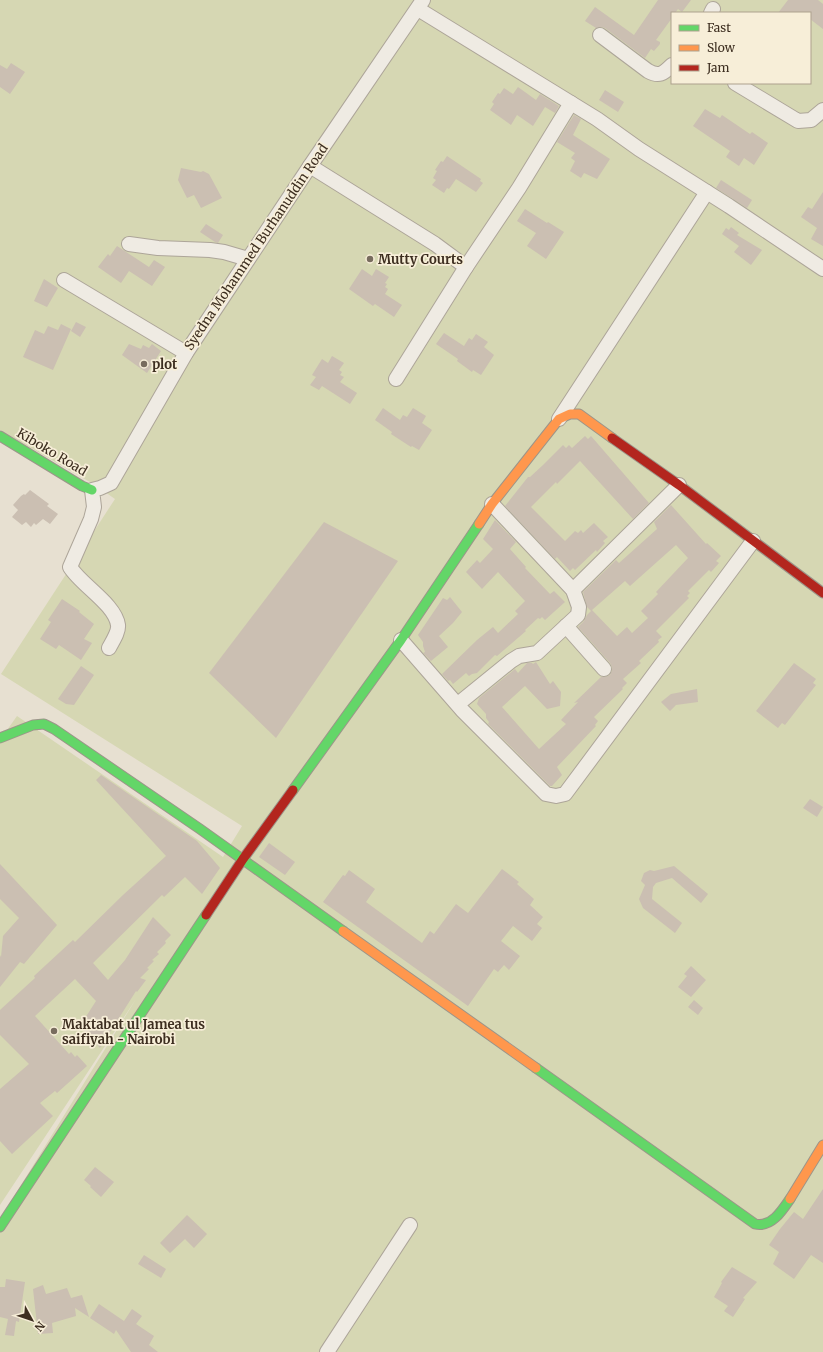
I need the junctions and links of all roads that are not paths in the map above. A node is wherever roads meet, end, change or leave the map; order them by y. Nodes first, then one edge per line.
1 (420, 4) edge
2 (600, 35) dead end
3 (671, 66) edge
4 (737, 84) edge
5 (571, 102) junction
6 (823, 110) edge
7 (310, 166) junction
8 (707, 192) junction
9 (128, 244) dead end
10 (248, 259) junction
11 (466, 267) junction
12 (823, 269) edge
13 (64, 280) dead end
14 (186, 353) junction
15 (396, 378) dead end
16 (559, 419) junction
17 (0, 436) edge
18 (679, 485) junction
19 (92, 490) junction
20 (492, 504) junction
21 (753, 541) junction
22 (572, 590) junction
23 (823, 593) edge
24 (566, 626) junction
25 (401, 640) junction
26 (109, 648) dead end
27 (604, 668) dead end
28 (458, 704) junction
29 (0, 738) edge
30 (243, 859) junction
31 (823, 1145) edge
32 (410, 1225) dead end
33 (0, 1227) edge
34 (327, 1352) edge

1 - 5 street
1 - 7 street, Syedna Mohammed Burhanuddin Road
2 - 3 street
4 - 6 street
5 - 8 street
5 - 11 street
7 - 10 street, Syedna Mohammed Burhanuddin Road
7 - 11 street
8 - 12 street
8 - 16 street
9 - 10 street
10 - 14 street, Syedna Mohammed Burhanuddin Road
11 - 15 street
13 - 14 street
14 - 19 street, Syedna Mohammed Burhanuddin Road
16 - 18 street
16 - 20 street
17 - 19 street, Kiboko Road
18 - 21 street
18 - 22 street
19 - 26 street
20 - 22 street
20 - 25 street
21 - 23 street
21 - 28 street
22 - 24 street
24 - 27 street
24 - 28 street
25 - 28 street
25 - 30 street
29 - 30 street
30 - 31 street
30 - 33 street
32 - 34 street

